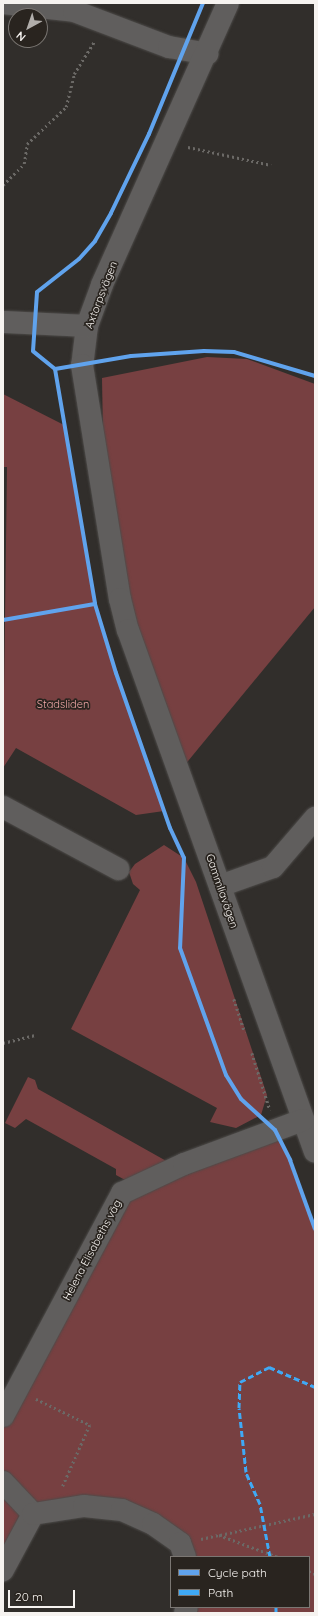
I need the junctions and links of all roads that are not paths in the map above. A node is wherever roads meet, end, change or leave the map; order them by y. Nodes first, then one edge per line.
1 (3, 3) edge
2 (228, 3) edge
3 (206, 54) junction
4 (3, 322) edge
5 (87, 326) junction
6 (128, 630) joint
7 (3, 807) edge
8 (315, 818) edge
9 (118, 869) dead end
10 (220, 886) junction
11 (303, 1120) junction
12 (315, 1152) edge
13 (9, 1400) edge
14 (3, 1482) edge
15 (43, 1512) junction
16 (182, 1550) edge
17 (3, 1570) edge

1 - 3 street
2 - 3 street, Axtorpsvägen
3 - 5 street, Axtorpsvägen
4 - 5 street
5 - 6 street, Axtorpsvägen
6 - 10 street, Gammliavägen
7 - 9 street
8 - 10 street
10 - 11 street, Gammliavägen
11 - 12 street, Gammliavägen
11 - 13 street, Helena Elisabeths väg
14 - 15 street
15 - 16 street
15 - 17 street

